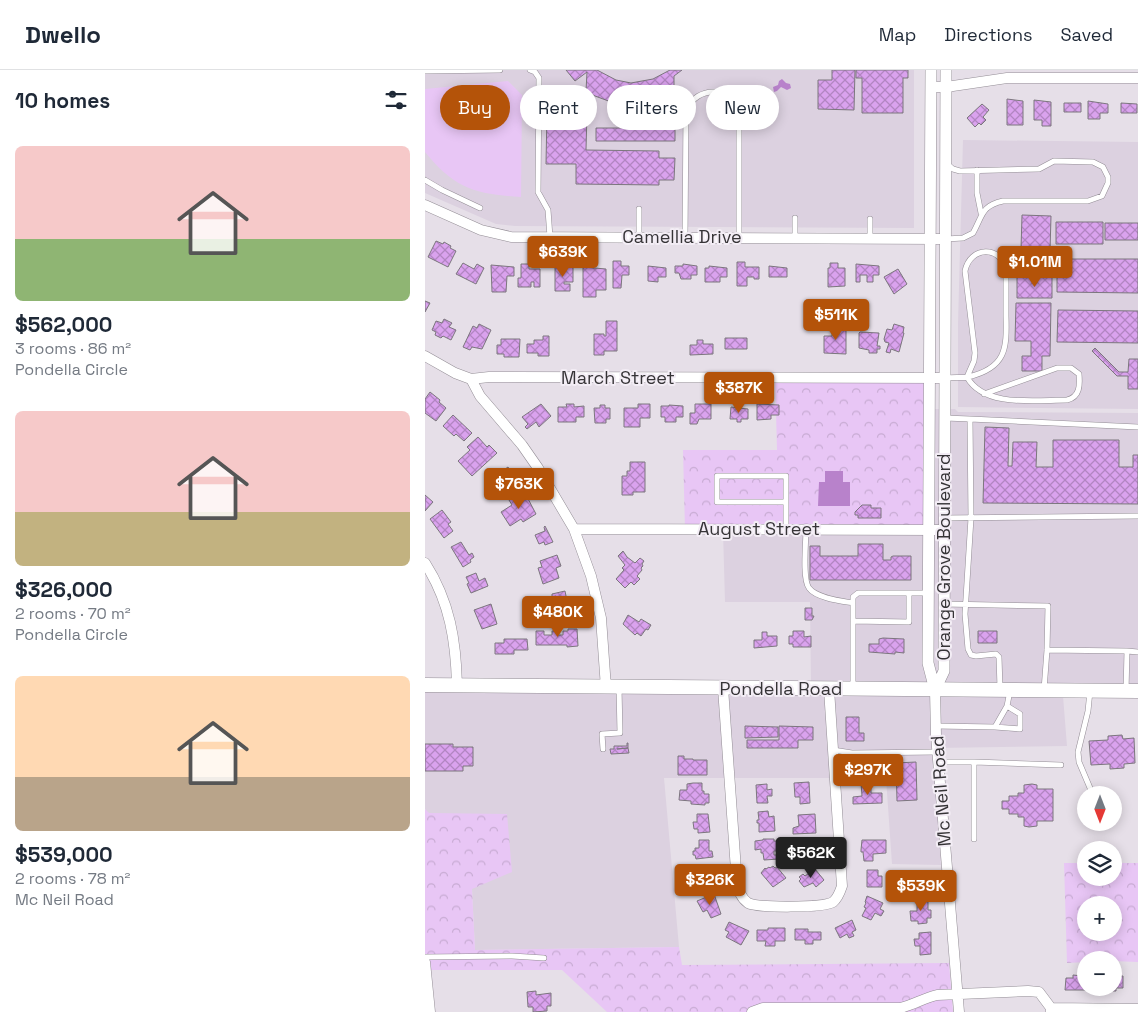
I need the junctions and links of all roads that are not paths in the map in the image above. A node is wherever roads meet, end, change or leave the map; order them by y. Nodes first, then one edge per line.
1 (500, 70) edge
2 (530, 70) edge
3 (931, 70) edge
4 (946, 70) edge
5 (425, 71) edge
6 (1067, 74) edge
7 (1138, 78) edge
8 (931, 87) junction
9 (946, 87) junction
10 (946, 162) junction
11 (977, 170) junction
12 (425, 180) edge
13 (425, 205) edge
14 (481, 208) dead end
15 (639, 209) dead end
16 (981, 213) junction
17 (795, 218) dead end
18 (870, 219) dead end
19 (550, 237) junction
20 (639, 237) junction
21 (685, 238) junction
22 (739, 238) junction
23 (795, 238) junction
24 (870, 238) junction
25 (929, 238) junction
26 (945, 239) junction
27 (425, 356) edge
28 (967, 377) junction
29 (929, 378) junction
30 (945, 378) junction
31 (471, 379) junction
32 (984, 394) junction
33 (945, 418) junction
34 (970, 419) junction
35 (1138, 427) edge
36 (786, 502) junction
37 (1138, 516) edge
38 (971, 518) junction
39 (944, 524) junction
40 (574, 529) junction
41 (786, 529) junction
42 (806, 529) junction
43 (928, 530) junction
44 (425, 563) edge
45 (909, 593) junction
46 (928, 593) junction
47 (944, 598) junction
48 (853, 603) junction
49 (967, 604) junction
50 (853, 621) junction
51 (1047, 650) junction
52 (1127, 651) junction
53 (1138, 652) edge
54 (425, 685) edge
55 (457, 686) junction
56 (612, 688) junction
57 (723, 688) junction
58 (829, 689) junction
59 (853, 689) junction
60 (935, 690) junction
61 (1005, 690) junction
62 (1044, 691) junction
63 (1090, 691) junction
64 (1132, 691) edge
65 (1007, 706) junction
66 (936, 726) junction
67 (995, 727) junction
68 (603, 749) dead end
69 (832, 750) junction
70 (938, 757) junction
71 (974, 762) junction
72 (1061, 765) dead end
73 (1089, 786) edge
74 (974, 839) dead end
75 (425, 957) edge
76 (544, 958) dead end
77 (425, 962) edge
78 (957, 994) junction
79 (1138, 1009) edge
80 (1051, 1010) edge
81 (430, 1012) edge
82 (753, 1012) edge
83 (959, 1012) edge

1 - 5 lane
2 - 19 lane
3 - 8 street, Orange Grove Boulevard
4 - 9 street, Orange Grove Boulevard
6 - 7 street
6 - 9 street
8 - 9 street
8 - 25 street, Orange Grove Boulevard
9 - 10 street, Orange Grove Boulevard
10 - 11 lane
10 - 26 street, Orange Grove Boulevard
11 - 16 lane
11 - 16 lane
12 - 14 lane
13 - 19 street, Camellia Drive
15 - 20 lane
16 - 26 lane
17 - 23 lane
18 - 24 lane
19 - 20 street, Camellia Drive
20 - 21 street, Camellia Drive
21 - 22 street, Camellia Drive
21 - 22 lane
22 - 23 street, Camellia Drive
23 - 24 street, Camellia Drive
24 - 25 street, Camellia Drive
25 - 26 street, Camellia Drive
25 - 29 street, Orange Grove Boulevard
26 - 30 street, Orange Grove Boulevard
27 - 31 street
28 - 28 lane
28 - 30 lane
28 - 32 lane
29 - 30 street, March Street
29 - 31 street, March Street
29 - 43 street, Orange Grove Boulevard
30 - 33 street, Orange Grove Boulevard
31 - 40 street
32 - 32 lane
33 - 34 lane
33 - 39 street, Orange Grove Boulevard
34 - 35 lane
34 - 38 lane
36 - 36 lane
36 - 41 lane
37 - 38 lane
38 - 39 lane
38 - 49 lane
39 - 43 street, August Street
39 - 47 street, Orange Grove Boulevard
40 - 41 street, August Street
40 - 56 street
41 - 42 street, August Street
42 - 43 street, August Street
42 - 48 lane
43 - 46 street, Orange Grove Boulevard
44 - 55 street
45 - 46 lane
45 - 48 lane
45 - 50 lane
46 - 47 street
46 - 60 street, Orange Grove Boulevard
47 - 49 lane
47 - 60 street, Orange Grove Boulevard
48 - 50 lane
49 - 51 lane
49 - 61 lane
50 - 59 lane
51 - 52 lane
51 - 62 lane
52 - 53 lane
52 - 64 lane
54 - 55 main road, Pondella Road
55 - 56 main road, Pondella Road
56 - 57 main road, Pondella Road
56 - 68 lane
57 - 58 main road, Pondella Road
57 - 69 street
58 - 59 main road, Pondella Road
58 - 69 street
59 - 60 main road, Pondella Road
60 - 61 main road, Pondella Road
60 - 66 street, Mc Neil Road
61 - 62 main road, Pondella Road
61 - 65 lane
62 - 63 main road, Pondella Road
63 - 64 main road, Pondella Road
63 - 73 lane
65 - 67 lane
65 - 67 lane
66 - 67 lane
66 - 70 street, Mc Neil Road
69 - 70 lane
70 - 71 lane
70 - 78 street, Mc Neil Road
71 - 72 lane
71 - 74 lane
75 - 76 lane
77 - 81 street
78 - 80 street
78 - 82 street
78 - 83 street, Mc Neil Road
79 - 80 street

